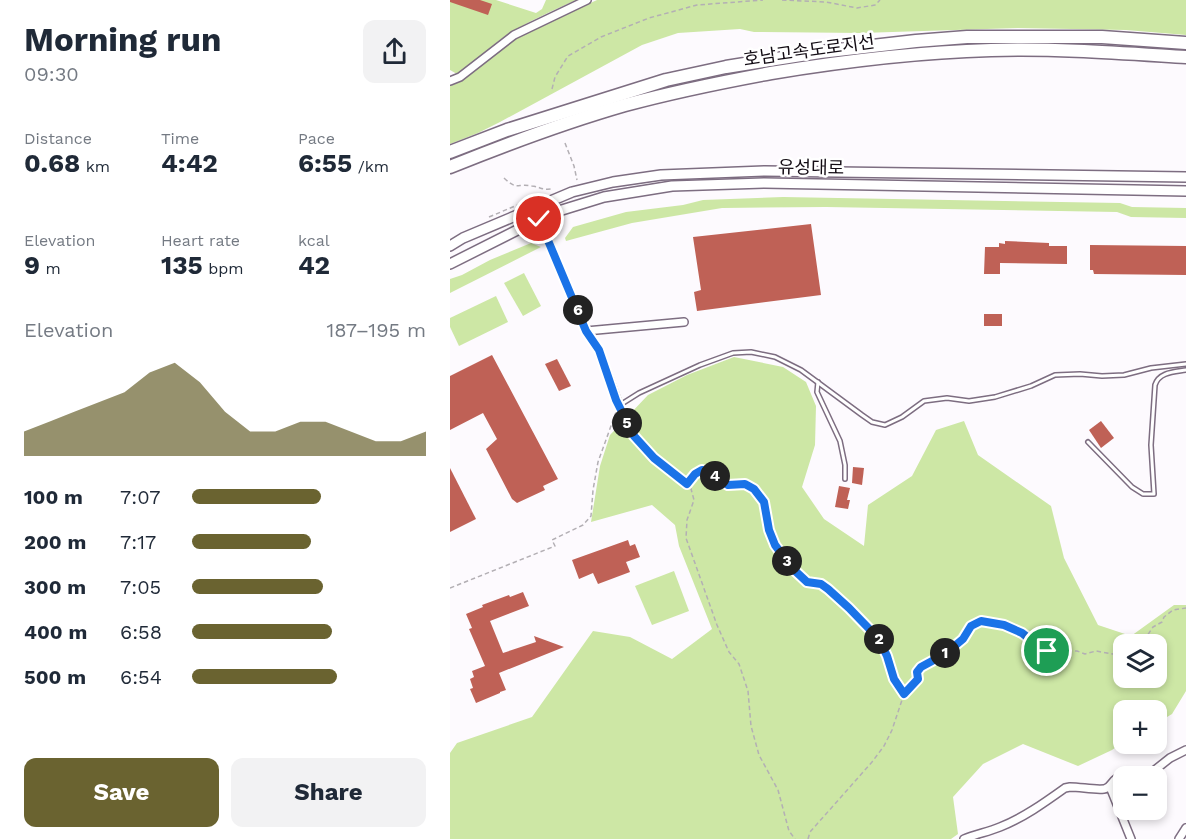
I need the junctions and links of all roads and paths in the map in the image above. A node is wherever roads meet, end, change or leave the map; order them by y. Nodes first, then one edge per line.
1 (587, 0) edge
2 (763, 0) edge
3 (782, 0) edge
4 (880, 0) edge
5 (1186, 43) edge
6 (1186, 57) edge
7 (450, 81) edge
8 (552, 89) dead end
9 (565, 143) dead end
10 (450, 152) edge
11 (450, 167) edge
12 (1186, 177) edge
13 (504, 178) dead end
14 (552, 189) dead end
15 (581, 190) junction
16 (1186, 191) edge
17 (534, 207) junction
18 (539, 219) junction
19 (450, 246) edge
20 (450, 264) edge
21 (684, 322) dead end
22 (586, 331) junction
23 (1186, 364) edge
24 (1186, 370) edge
25 (818, 382) junction
26 (619, 406) junction
27 (1088, 442) dead end
28 (845, 479) dead end
29 (687, 484) junction
30 (450, 588) edge
31 (1186, 608) edge
32 (1148, 634) edge
33 (1113, 655) edge
34 (904, 694) junction
35 (1186, 750) edge
36 (1160, 766) edge
37 (1113, 781) edge
38 (1110, 787) junction
39 (1186, 828) edge
40 (795, 839) edge
41 (808, 839) edge
42 (964, 839) edge
43 (1131, 839) edge
44 (1179, 839) edge

1 - 7 street
2 - 8 path
3 - 4 path
5 - 10 highway, 호남고속도로지선
6 - 11 highway, 호남고속도로지선
9 - 15 path
12 - 15 main road, 유성대로
13 - 14 path
15 - 17 main road, 유성대로
16 - 18 main road, 유성대로
17 - 18 street
17 - 19 main road, 유성대로
18 - 20 main road, 유성대로
18 - 22 street
21 - 22 street
22 - 26 street
23 - 25 lane
24 - 27 lane
25 - 26 lane
25 - 28 lane
26 - 29 path
26 - 30 path
29 - 34 path
29 - 40 path
31 - 32 path
33 - 34 path
34 - 41 path
35 - 36 street
37 - 38 street
38 - 42 street
38 - 43 street
39 - 44 street

